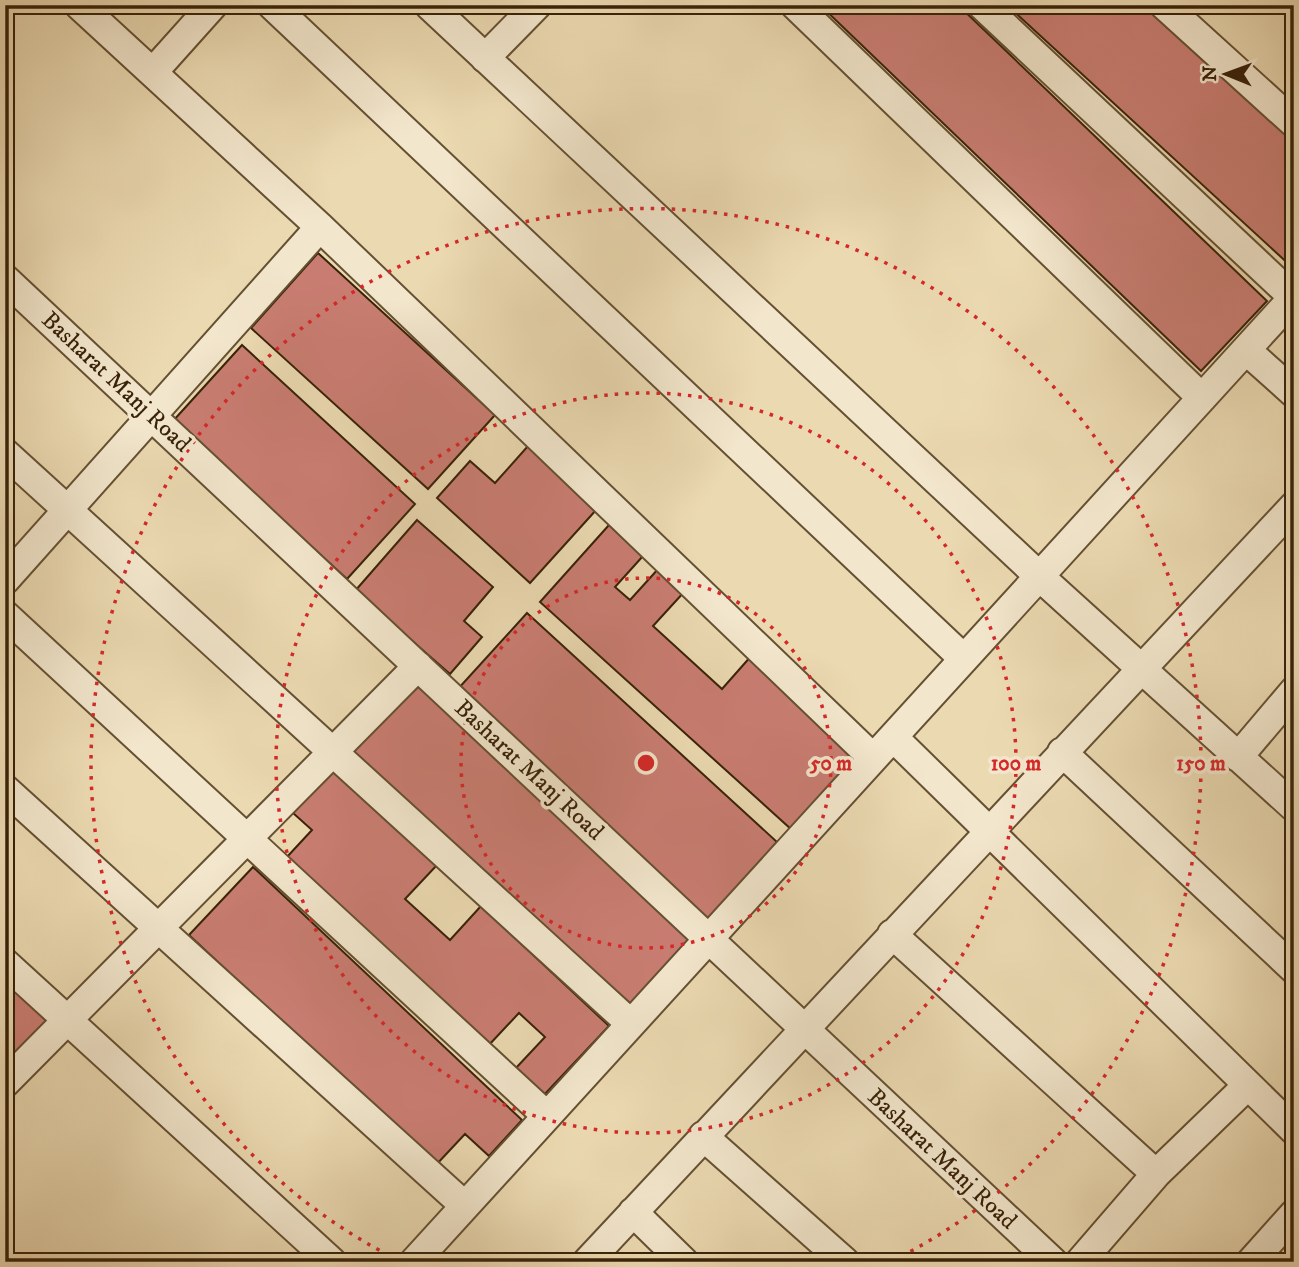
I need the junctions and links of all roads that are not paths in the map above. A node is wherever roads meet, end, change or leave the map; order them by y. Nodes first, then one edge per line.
1 (79, 5) edge
2 (213, 5) edge
3 (272, 5) edge
4 (429, 5) edge
5 (537, 5) edge
6 (795, 5) edge
7 (982, 5) edge
8 (1164, 5) edge
9 (485, 58) junction
10 (153, 72) junction
11 (1294, 123) edge
12 (320, 227) junction
13 (5, 279) edge
14 (1294, 297) edge
15 (1246, 349) junction
16 (1294, 393) edge
17 (1202, 398) junction
18 (153, 417) junction
19 (5, 453) edge
20 (1294, 506) edge
21 (68, 510) junction
22 (1039, 576) junction
23 (5, 580) edge
24 (5, 615) edge
25 (964, 659) junction
26 (418, 666) junction
27 (1141, 669) junction
28 (1294, 691) edge
29 (893, 737) junction
30 (333, 752) junction
31 (1062, 752) junction
32 (1238, 757) junction
33 (873, 758) junction
34 (5, 789) edge
35 (1294, 807) edge
36 (988, 831) junction
37 (247, 839) junction
38 (158, 929) junction
39 (892, 934) junction
40 (708, 939) junction
41 (5, 963) edge
42 (1294, 969) edge
43 (67, 1020) junction
44 (631, 1024) junction
45 (802, 1029) junction
46 (5, 1083) edge
47 (1248, 1085) junction
48 (547, 1116) junction
49 (1294, 1130) edge
50 (702, 1136) junction
51 (1156, 1174) junction
52 (465, 1206) junction
53 (633, 1212) junction
54 (1294, 1214) edge
55 (332, 1262) edge
56 (414, 1262) edge
57 (587, 1262) edge
58 (684, 1262) edge
59 (845, 1262) edge
60 (1053, 1262) edge
61 (1080, 1262) edge
62 (1251, 1262) edge

1 - 10 street
2 - 10 street
3 - 25 street
4 - 9 street
5 - 9 street
6 - 17 street
7 - 14 street
8 - 11 street
9 - 22 street
10 - 12 street
12 - 18 street
12 - 33 street
13 - 18 street, Basharat Manj Road
14 - 15 street
15 - 16 street
15 - 17 street
17 - 22 street
18 - 21 street
18 - 26 street, Basharat Manj Road
19 - 21 street
20 - 27 street
21 - 23 street
21 - 30 street
22 - 25 street
22 - 27 street
24 - 37 street
25 - 29 street
26 - 30 street
26 - 40 street, Basharat Manj Road
27 - 31 street
27 - 32 street
28 - 32 street
29 - 33 street
29 - 36 street
30 - 37 street
30 - 44 street
31 - 36 street
31 - 42 street
32 - 35 street
33 - 40 street
34 - 38 street
36 - 39 street
36 - 47 street
37 - 38 street
37 - 48 street
38 - 43 street
38 - 52 street
39 - 45 street
39 - 51 street
40 - 44 street
40 - 45 street, Basharat Manj Road
41 - 43 street
43 - 46 street
43 - 55 street
44 - 48 street
45 - 50 street
45 - 60 street, Basharat Manj Road
47 - 49 street
47 - 51 street
48 - 52 street
50 - 53 street
50 - 59 street
51 - 61 street
52 - 56 street
53 - 57 street
53 - 58 street
54 - 62 street

